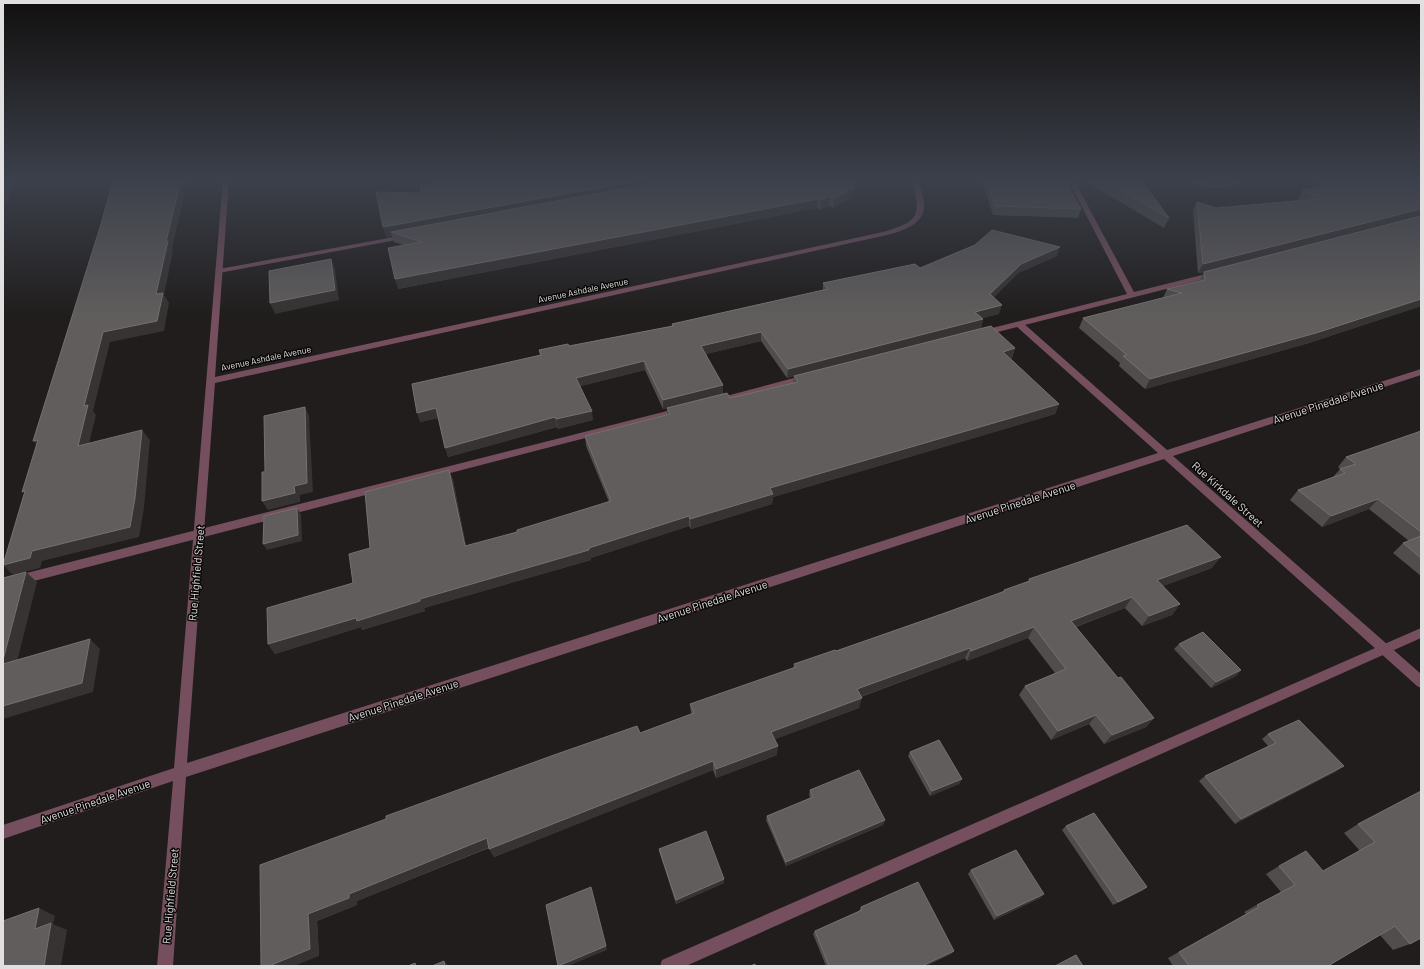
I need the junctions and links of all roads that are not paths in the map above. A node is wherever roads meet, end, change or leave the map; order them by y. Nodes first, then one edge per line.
1 (223, 225) edge
2 (908, 225) edge
3 (1096, 225) edge
4 (416, 235) edge
5 (219, 271) junction
6 (1224, 271) edge
7 (1132, 295) junction
8 (1020, 324) junction
9 (975, 335) edge
10 (1421, 372) edge
11 (814, 376) edge
12 (211, 381) junction
13 (706, 404) edge
14 (690, 408) edge
15 (1167, 455) junction
16 (199, 534) junction
17 (3, 584) edge
18 (1421, 633) edge
19 (1384, 650) junction
20 (1421, 682) edge
21 (180, 772) junction
22 (3, 832) edge
23 (165, 966) edge
24 (668, 966) edge

1 - 5 street, Rue Highfield Street
2 - 12 street, Avenue Ashdale Avenue
3 - 7 street
4 - 5 street
5 - 12 street, Rue Highfield Street
6 - 7 street
7 - 8 street
8 - 9 street
8 - 15 street, Rue Kirkdale Street
10 - 15 street, Avenue Pinedale Avenue
11 - 13 street
12 - 16 street, Rue Highfield Street
14 - 16 street
15 - 19 street, Rue Kirkdale Street
15 - 21 street, Avenue Pinedale Avenue
16 - 17 street
16 - 21 street, Rue Highfield Street
18 - 19 street
19 - 20 street, Rue Kirkdale Street
19 - 24 street
21 - 22 street, Avenue Pinedale Avenue
21 - 23 street, Rue Highfield Street

